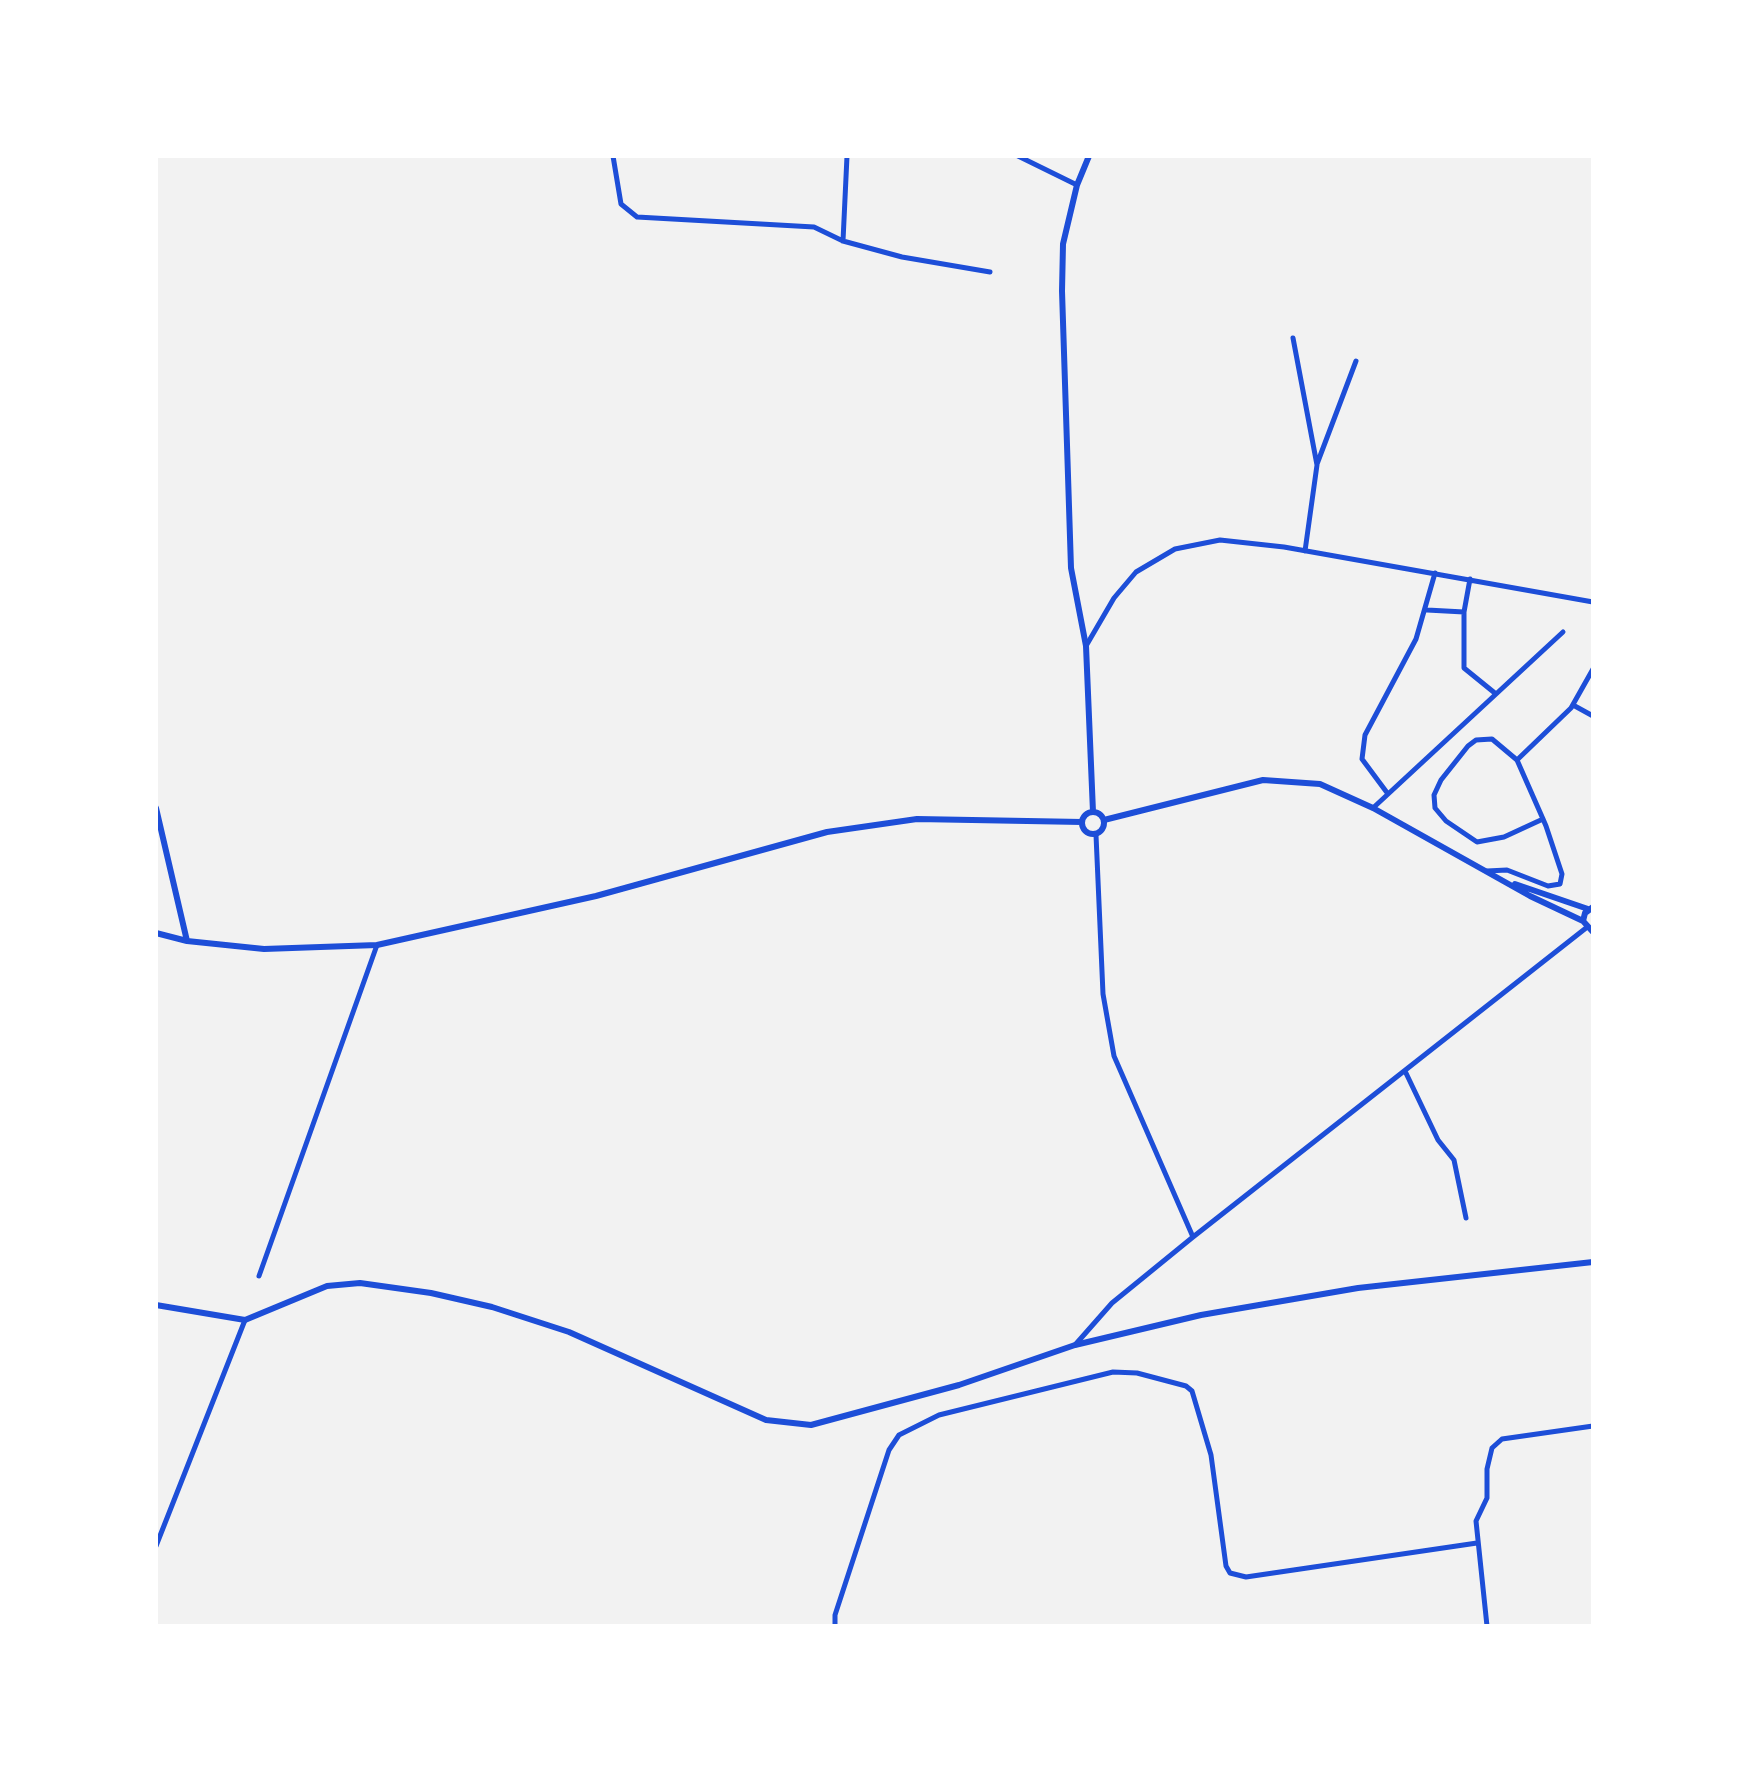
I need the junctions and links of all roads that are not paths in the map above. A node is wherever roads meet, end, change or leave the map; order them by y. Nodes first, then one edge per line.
1 (613, 156) edge
2 (847, 156) edge
3 (1018, 156) edge
4 (1089, 156) edge
5 (1077, 185) junction
6 (843, 241) junction
7 (990, 272) dead end
8 (1293, 338) dead end
9 (1356, 361) dead end
10 (1317, 465) junction
11 (1305, 551) junction
12 (1435, 573) junction
13 (1470, 579) junction
14 (1593, 602) edge
15 (1427, 610) junction
16 (1464, 612) junction
17 (1563, 632) dead end
18 (1086, 646) junction
19 (1593, 669) edge
20 (1496, 694) junction
21 (1573, 705) junction
22 (1593, 716) edge
23 (1517, 760) junction
24 (1388, 794) junction
25 (156, 808) edge
26 (1373, 808) junction
27 (1093, 812) junction
28 (1543, 819) junction
29 (1104, 820) junction
30 (1082, 822) junction
31 (1096, 835) junction
32 (1487, 871) junction
33 (1512, 884) junction
34 (1590, 908) edge
35 (1587, 927) edge
36 (156, 933) edge
37 (187, 941) junction
38 (377, 945) junction
39 (1405, 1071) junction
40 (1466, 1218) dead end
41 (1193, 1237) junction
42 (1593, 1262) edge
43 (259, 1276) dead end
44 (156, 1305) edge
45 (245, 1320) junction
46 (1075, 1345) junction
47 (1593, 1426) edge
48 (1477, 1543) junction
49 (156, 1546) edge
50 (835, 1626) edge
51 (1487, 1626) edge

1 - 6 street
2 - 6 street
3 - 5 street
4 - 5 street
5 - 18 street
6 - 7 street
8 - 10 street
9 - 10 street
10 - 11 street
11 - 12 street
11 - 18 street
12 - 13 street
12 - 15 street
13 - 14 street
13 - 16 street
15 - 16 street
15 - 24 street
16 - 20 street
17 - 20 street
18 - 27 street
19 - 21 street
20 - 24 street
21 - 22 street
21 - 23 street
23 - 28 street
23 - 28 street
24 - 26 street
25 - 37 street
26 - 29 street
26 - 32 street
27 - 29 street
27 - 30 street
28 - 32 street
29 - 31 street
30 - 31 street
30 - 38 street
31 - 41 street
32 - 33 street
33 - 34 street
33 - 35 street
34 - 35 street
35 - 39 street
36 - 37 street
37 - 38 street
38 - 43 street
39 - 40 street
39 - 41 street
41 - 46 street
42 - 46 street
44 - 45 street
45 - 46 street
45 - 49 street
47 - 48 street
48 - 50 street
48 - 51 street

